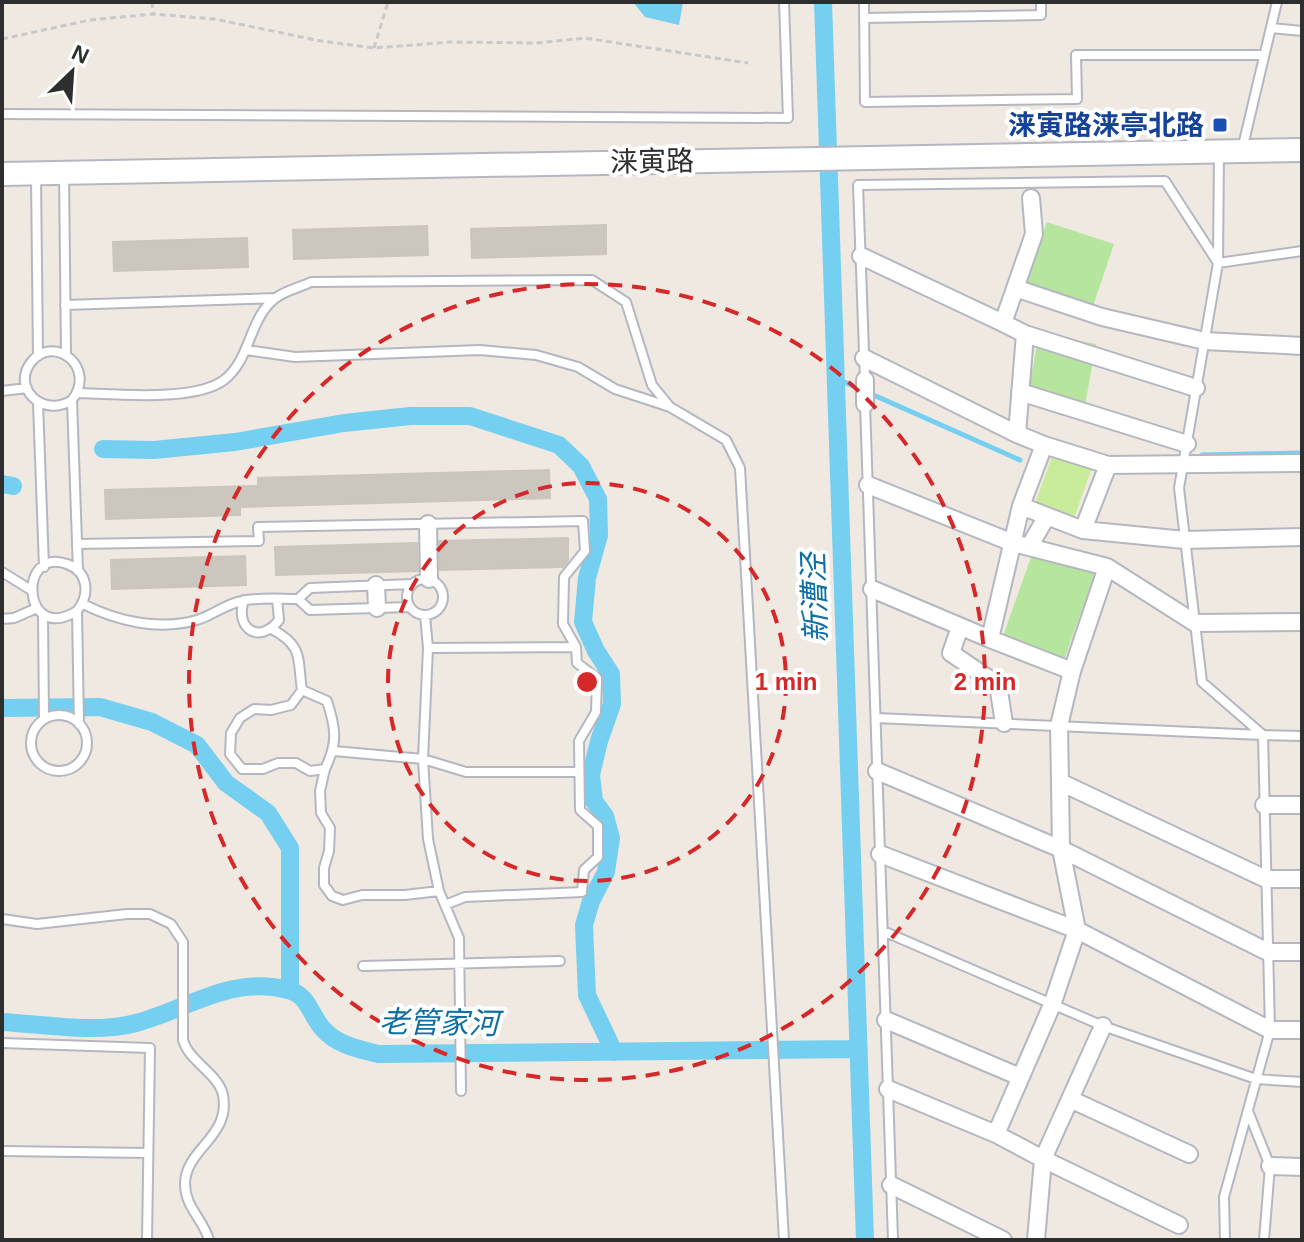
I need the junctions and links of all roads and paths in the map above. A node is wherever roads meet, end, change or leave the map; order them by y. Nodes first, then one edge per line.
1 (152, 2) edge
2 (388, 2) edge
3 (784, 2) edge
4 (864, 2) edge
5 (1041, 2) edge
6 (1277, 2) edge
7 (153, 14) junction
8 (864, 18) junction
9 (1271, 28) junction
10 (1302, 31) edge
11 (2, 39) edge
12 (374, 48) junction
13 (1264, 55) junction
14 (748, 63) dead end
15 (2, 114) edge
16 (1302, 150) edge
17 (1230, 151) junction
18 (64, 172) junction
19 (36, 173) junction
20 (2, 174) edge
21 (1031, 198) dead end
22 (1302, 251) edge
23 (861, 256) junction
24 (1218, 263) junction
25 (1015, 288) junction
26 (276, 298) junction
27 (65, 305) junction
28 (1003, 323) junction
29 (1025, 334) junction
30 (1205, 341) junction
31 (1302, 346) edge
32 (246, 350) junction
33 (66, 355) junction
34 (38, 356) junction
35 (864, 358) junction
36 (27, 388) junction
37 (1196, 388) junction
38 (2, 391) edge
39 (1020, 392) junction
40 (74, 396) junction
41 (38, 403) junction
42 (670, 407) junction
43 (1017, 434) junction
44 (1187, 444) junction
45 (1044, 445) junction
46 (1302, 463) edge
47 (1108, 465) junction
48 (1183, 465) junction
49 (868, 485) junction
50 (1021, 506) junction
51 (1047, 516) junction
52 (428, 524) junction
53 (1083, 530) junction
54 (1302, 537) edge
55 (1185, 540) junction
56 (77, 544) junction
57 (1021, 545) junction
58 (44, 567) junction
59 (1107, 567) junction
60 (78, 571) junction
61 (2, 572) edge
62 (429, 579) junction
63 (412, 584) junction
64 (376, 585) junction
65 (872, 589) junction
66 (31, 590) junction
67 (277, 599) junction
68 (298, 599) junction
69 (244, 600) junction
70 (410, 607) junction
71 (80, 608) junction
72 (377, 608) junction
73 (40, 611) junction
74 (425, 615) junction
75 (2, 619) edge
76 (1302, 622) edge
77 (1195, 623) junction
78 (960, 627) junction
79 (272, 629) junction
80 (990, 639) junction
81 (576, 647) junction
82 (428, 648) junction
83 (1072, 671) junction
84 (302, 690) junction
85 (876, 718) junction
86 (44, 719) junction
87 (1004, 723) junction
88 (79, 724) junction
89 (1059, 726) junction
90 (1263, 735) junction
91 (1302, 736) edge
92 (334, 751) junction
93 (423, 759) junction
94 (325, 769) junction
95 (877, 771) junction
96 (579, 772) junction
97 (1060, 782) junction
98 (1264, 805) junction
99 (1302, 805) edge
100 (1061, 849) junction
101 (880, 854) junction
102 (1266, 879) junction
103 (1302, 879) edge
104 (439, 891) junction
105 (445, 905) junction
106 (2, 919) edge
107 (1077, 930) junction
108 (883, 931) junction
109 (1268, 952) junction
110 (1302, 952) edge
111 (560, 961) dead end
112 (460, 964) junction
113 (363, 966) dead end
114 (1052, 1005) junction
115 (886, 1020) junction
116 (1103, 1026) junction
117 (1270, 1030) junction
118 (1302, 1030) edge
119 (2, 1043) edge
120 (1020, 1077) junction
121 (1256, 1079) junction
122 (1302, 1082) edge
123 (888, 1089) junction
124 (461, 1091) dead end
125 (1070, 1099) junction
126 (1248, 1111) junction
127 (996, 1134) junction
128 (2, 1151) edge
129 (148, 1153) junction
130 (1189, 1154) dead end
131 (1043, 1159) junction
132 (1270, 1166) junction
133 (1302, 1167) edge
134 (891, 1185) junction
135 (1179, 1225) dead end
136 (147, 1240) edge
137 (209, 1240) edge
138 (784, 1240) edge
139 (893, 1240) edge
140 (1003, 1240) edge
141 (1036, 1240) edge
142 (1225, 1240) edge
143 (1264, 1240) edge

1 - 7 path
2 - 12 path
3 - 15 lane
4 - 8 lane
5 - 8 lane
6 - 9 lane
7 - 11 path
7 - 12 path
8 - 13 lane
9 - 10 lane
9 - 13 lane
12 - 14 path
13 - 17 lane
16 - 17 street, 涞寅路
17 - 18 street, 涞寅路
17 - 24 lane
18 - 19 street, 涞寅路
18 - 27 lane
19 - 20 street, 涞寅路
19 - 34 lane
21 - 25 street
22 - 24 lane
23 - 24 lane
23 - 28 street
23 - 35 lane
24 - 30 lane
25 - 28 street
25 - 30 street
26 - 27 lane
26 - 32 lane
26 - 42 lane
27 - 33 lane
28 - 29 street
29 - 37 street
29 - 39 street
30 - 31 street
30 - 37 lane
32 - 40 lane
32 - 42 lane
33 - 34 lane
33 - 40 lane
34 - 36 lane
35 - 43 street
35 - 49 lane
36 - 38 lane
36 - 41 lane
37 - 44 lane
39 - 43 street
39 - 44 street
40 - 41 lane
40 - 56 lane
41 - 58 lane
42 - 138 lane
43 - 45 street
44 - 48 lane
45 - 47 street
45 - 50 street
46 - 48 street
47 - 48 street
47 - 53 street
48 - 55 lane
49 - 57 street
49 - 65 lane
50 - 51 street
50 - 57 street
51 - 53 street
51 - 57 street
52 - 56 lane
52 - 62 street
52 - 81 lane
53 - 55 street
54 - 55 street
55 - 77 lane
56 - 60 lane
57 - 59 street
57 - 80 street
58 - 60 lane
58 - 66 lane
59 - 77 street
59 - 83 street
60 - 71 lane
61 - 66 lane
62 - 63 lane
62 - 74 lane
63 - 64 lane
63 - 70 lane
64 - 68 lane
64 - 72 street
65 - 78 street
65 - 85 lane
66 - 73 lane
67 - 68 lane
67 - 69 lane
67 - 79 lane
68 - 72 lane
69 - 71 lane
69 - 79 lane
70 - 72 lane
70 - 74 lane
71 - 73 lane
71 - 88 lane
73 - 75 lane
73 - 86 lane
74 - 82 lane
76 - 77 street
77 - 90 lane
78 - 80 street
78 - 87 street
79 - 84 lane
80 - 83 street
81 - 82 lane
81 - 96 lane
82 - 93 lane
83 - 89 street
84 - 92 lane
84 - 94 lane
85 - 87 lane
85 - 95 lane
86 - 88 lane
86 - 88 lane
87 - 89 lane
89 - 90 lane
89 - 97 street
90 - 91 lane
90 - 98 lane
92 - 93 lane
92 - 94 lane
93 - 96 lane
93 - 104 lane
94 - 104 lane
95 - 100 street
95 - 101 lane
96 - 105 lane
97 - 100 street
97 - 102 street
98 - 99 street
98 - 102 lane
100 - 107 street
100 - 109 street
101 - 107 street
101 - 108 lane
102 - 103 street
102 - 109 lane
104 - 105 lane
105 - 112 lane
106 - 137 lane
107 - 114 street
107 - 117 street
108 - 114 lane
108 - 115 lane
109 - 110 street
109 - 117 lane
111 - 112 lane
112 - 113 lane
112 - 124 lane
114 - 116 lane
114 - 120 street
115 - 120 street
115 - 123 lane
116 - 121 lane
116 - 125 street
117 - 118 street
117 - 121 lane
119 - 129 lane
120 - 127 street
121 - 122 lane
121 - 126 lane
123 - 127 street
123 - 134 lane
125 - 130 street
125 - 131 street
126 - 132 lane
126 - 142 lane
127 - 131 street
128 - 129 lane
129 - 136 lane
131 - 135 street
131 - 141 street
132 - 133 street
132 - 143 lane
134 - 139 lane
134 - 140 street

